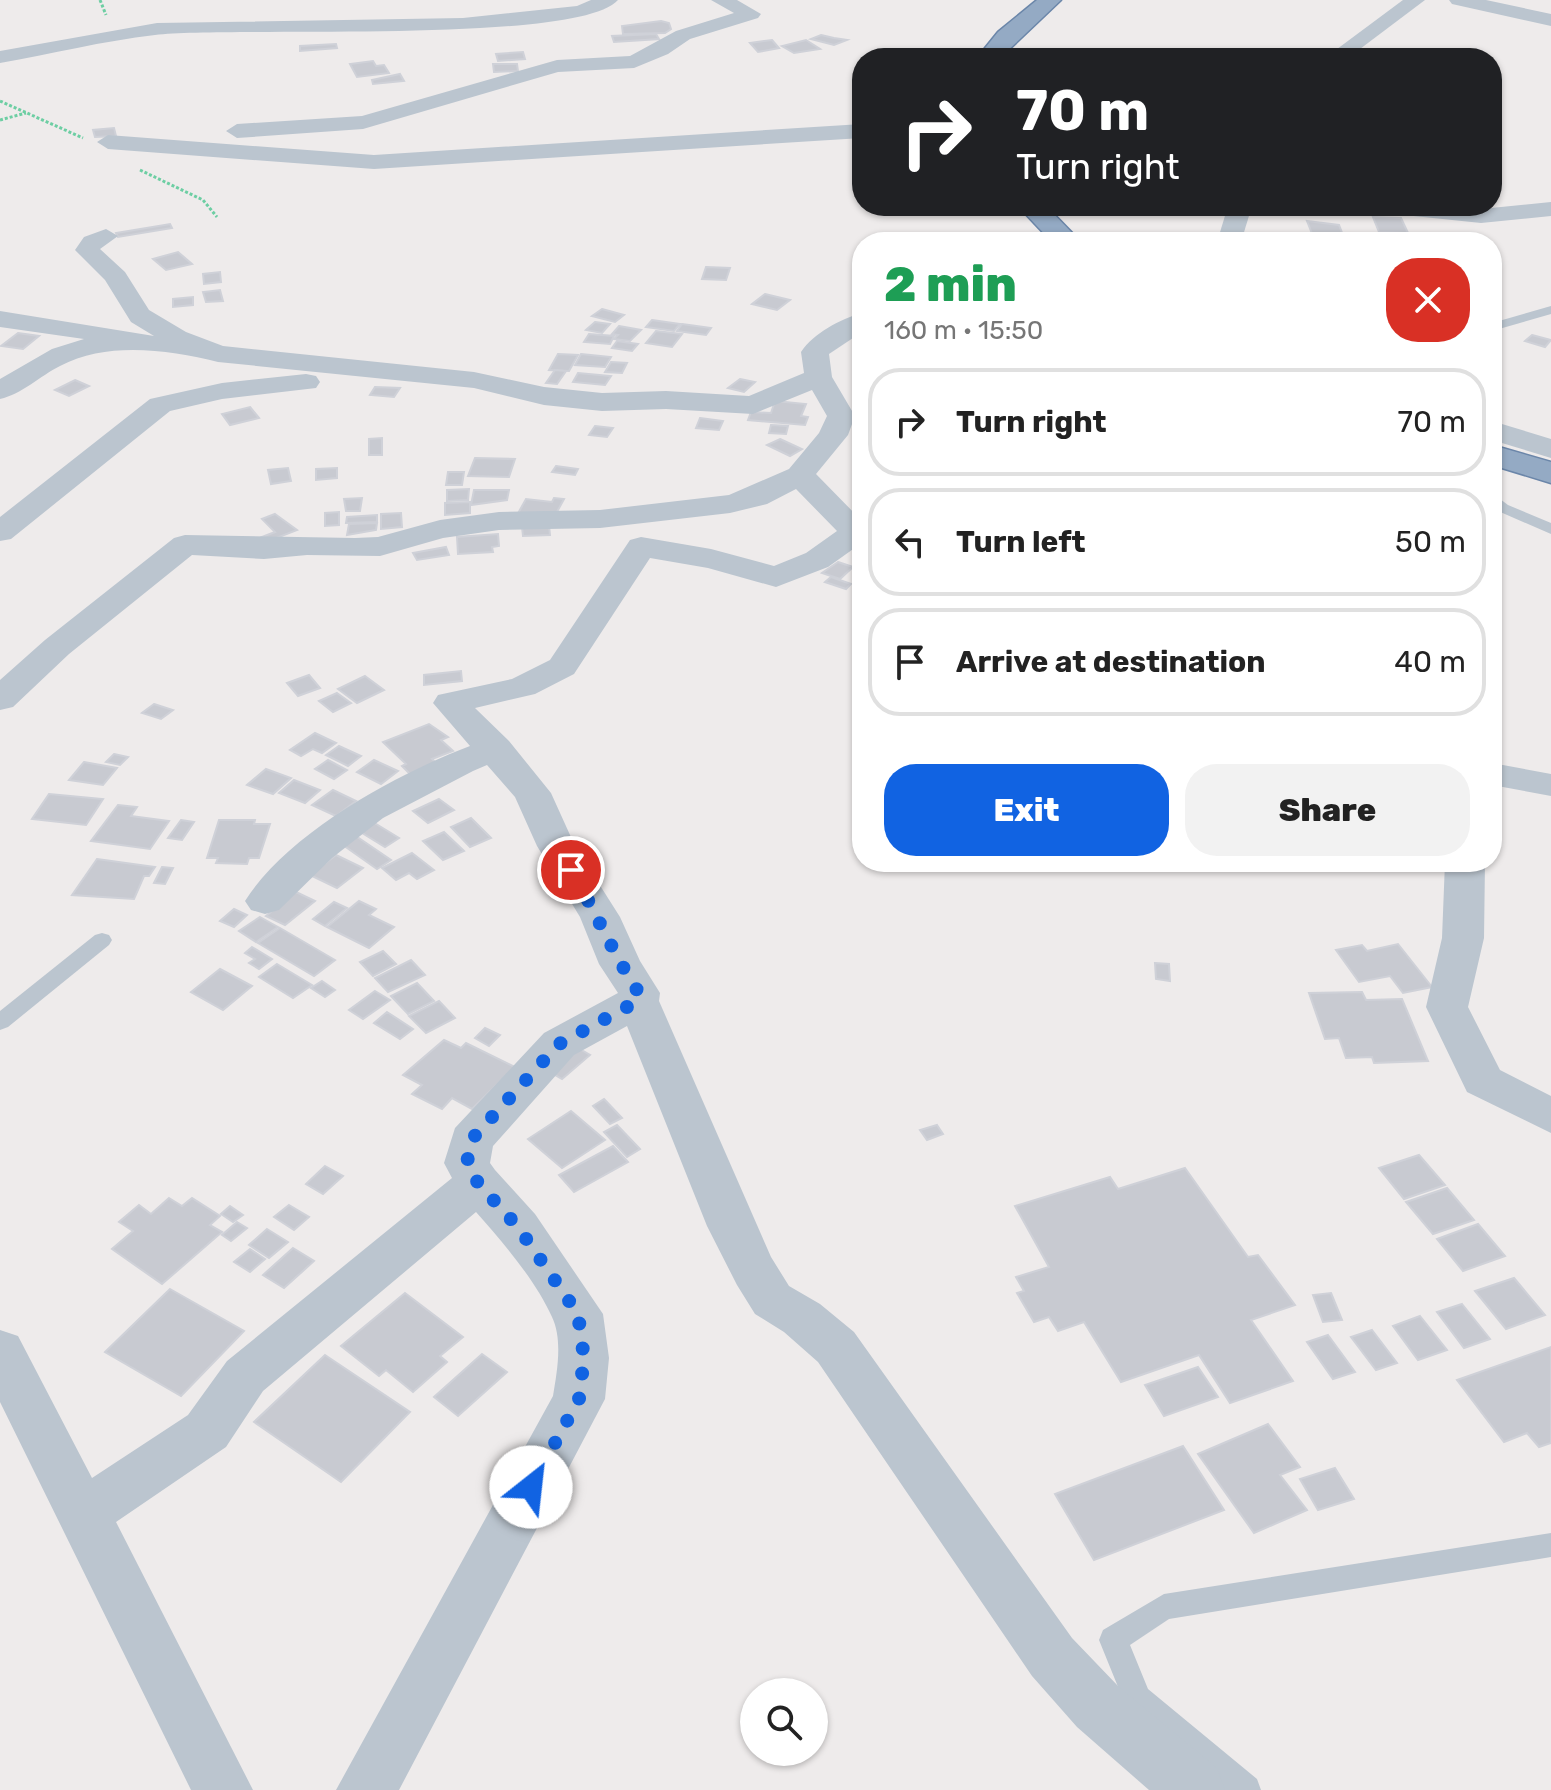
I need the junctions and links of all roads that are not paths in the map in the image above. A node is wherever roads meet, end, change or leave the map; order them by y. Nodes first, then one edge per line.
1 (608, 0) edge
2 (721, 0) edge
3 (1050, 0) edge
4 (1075, 0) edge
5 (1415, 0) edge
6 (1459, 0) edge
7 (1551, 20) edge
8 (997, 48) edge
9 (1022, 48) edge
10 (1349, 48) edge
11 (0, 57) edge
12 (852, 132) edge
13 (1551, 209) edge
14 (1502, 214) edge
15 (1010, 216) edge
16 (1041, 216) edge
17 (1022, 232) edge
18 (1057, 232) edge
19 (106, 236) dead end
20 (1551, 310) edge
21 (0, 319) edge
22 (1502, 324) edge
23 (852, 326) edge
24 (154, 344) junction
25 (203, 348) junction
26 (0, 366) edge
27 (31, 371) junction
28 (412, 376) junction
29 (818, 377) junction
30 (0, 391) edge
31 (1502, 433) edge
32 (1551, 449) edge
33 (1502, 458) edge
34 (1551, 473) edge
35 (800, 475) junction
36 (1502, 475) edge
37 (1551, 489) edge
38 (1502, 507) edge
39 (1551, 529) edge
40 (852, 531) edge
41 (0, 532) edge
42 (852, 540) edge
43 (0, 699) edge
44 (496, 749) junction
45 (1502, 776) edge
46 (1551, 785) edge
47 (1465, 872) edge
48 (265, 901) dead end
49 (102, 940) dead end
50 (638, 1001) junction
51 (0, 1022) edge
52 (1551, 1116) edge
53 (478, 1183) junction
54 (0, 1351) edge
55 (82, 1515) junction
56 (1551, 1545) edge
57 (223, 1790) edge
58 (366, 1790) edge
59 (1195, 1790) edge
60 (1246, 1790) edge

1 - 11 street
2 - 12 street
3 - 8 highway
4 - 9 highway
5 - 10 street
6 - 7 street
13 - 14 street
15 - 17 highway
16 - 18 highway
19 - 25 street
20 - 22 lane
21 - 24 street
23 - 29 street
24 - 25 street
24 - 27 street
25 - 28 street
26 - 27 street
27 - 30 street
28 - 29 street
28 - 41 street
29 - 35 street
31 - 32 street
33 - 34 highway
35 - 40 street
35 - 43 street
36 - 37 highway
38 - 39 lane
42 - 44 street
44 - 48 street
44 - 50 street
45 - 46 street
47 - 52 street
49 - 51 lane
50 - 53 street
50 - 59 street
53 - 55 street
53 - 58 street
54 - 55 street
55 - 57 street
56 - 60 lane

